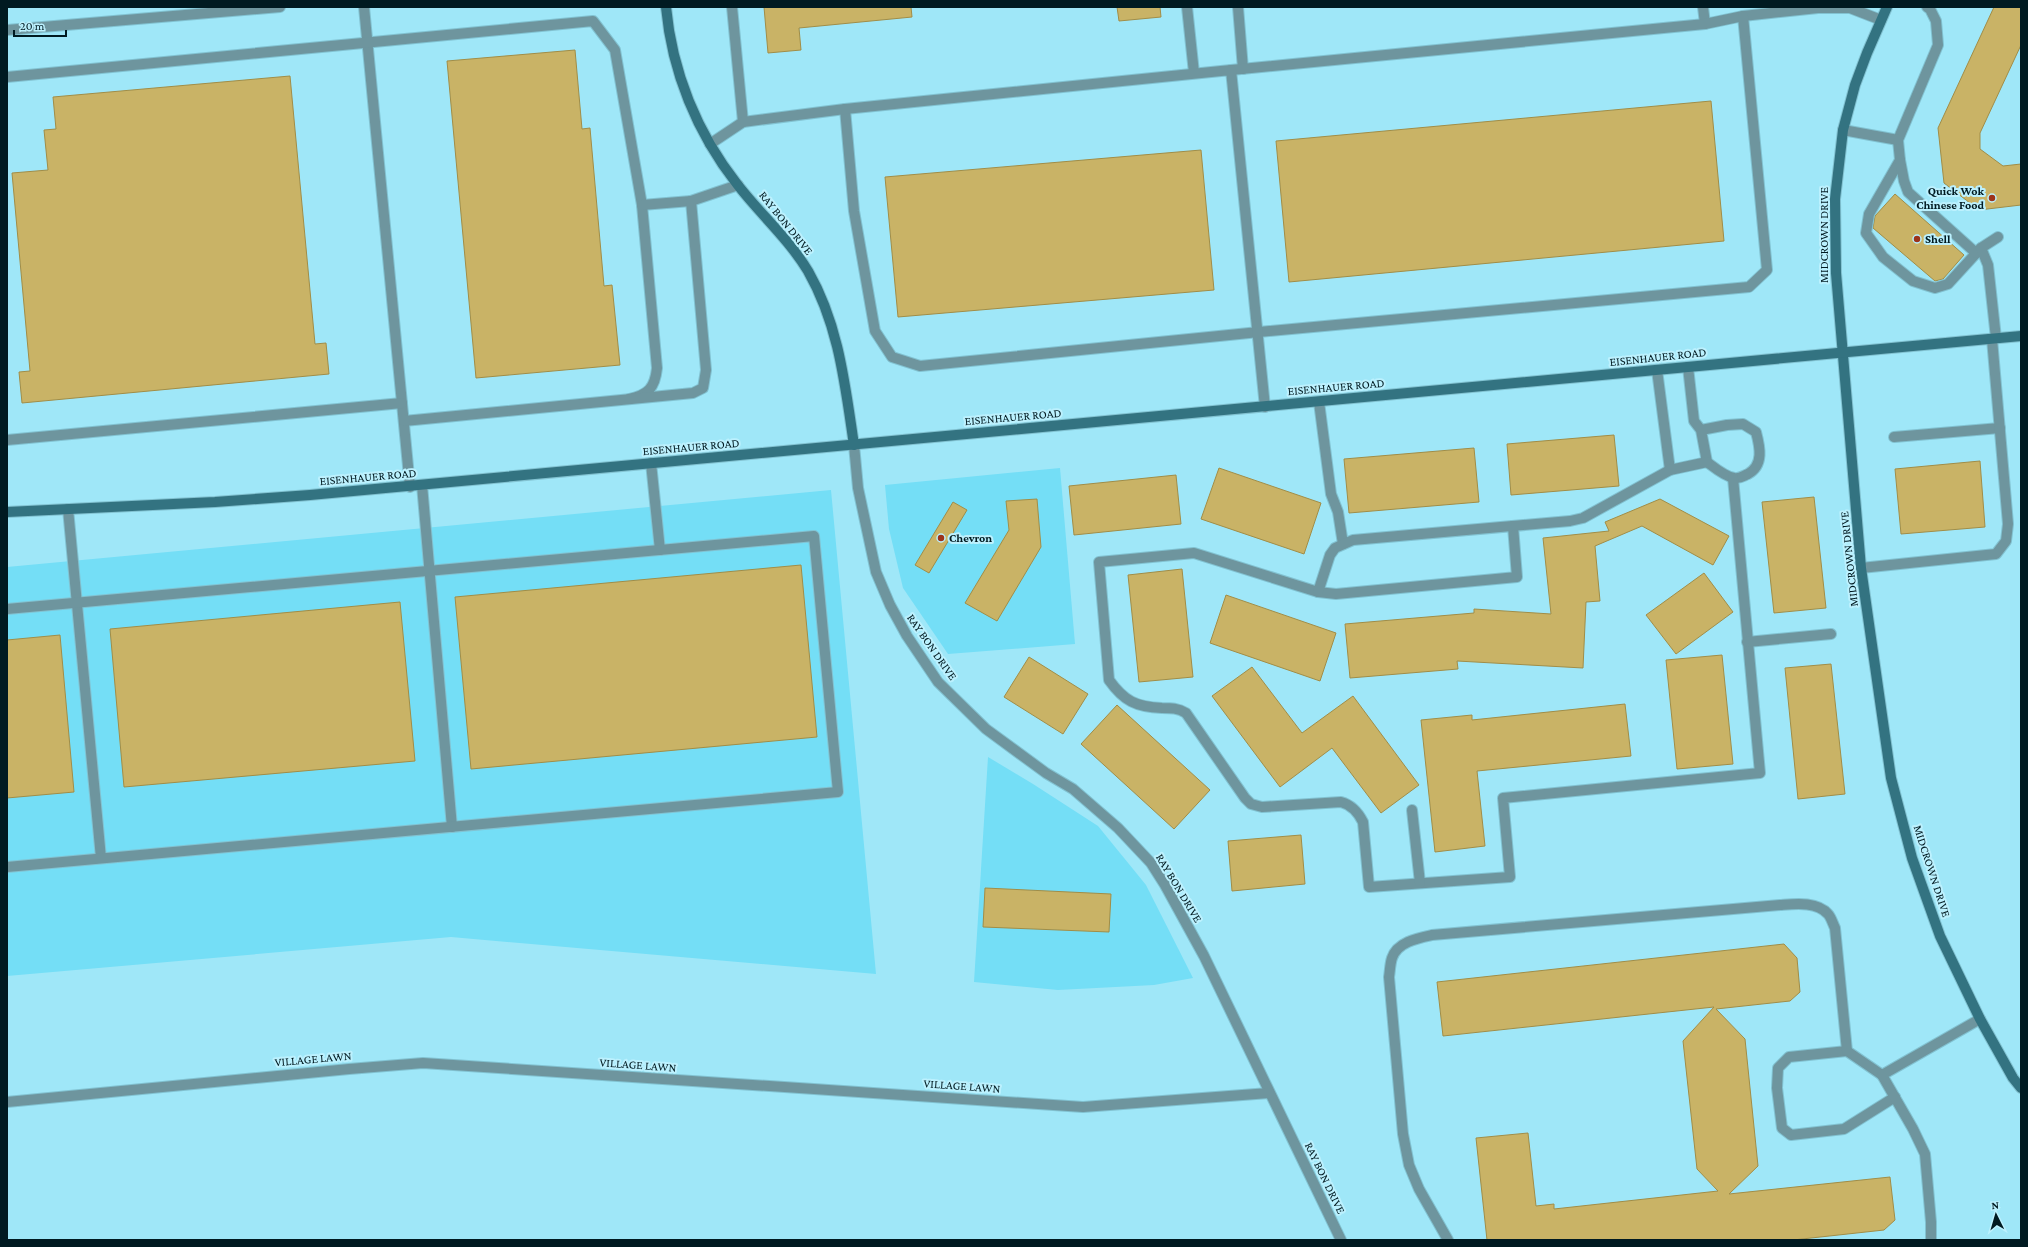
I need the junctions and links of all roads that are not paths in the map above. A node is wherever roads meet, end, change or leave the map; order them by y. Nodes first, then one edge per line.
1 (280, 7) edge
2 (364, 7) edge
3 (666, 7) edge
4 (732, 7) edge
5 (1187, 7) edge
6 (1238, 7) edge
7 (1703, 7) edge
8 (1887, 7) edge
9 (1927, 7) edge
10 (1743, 16) junction
11 (1881, 20) junction
12 (1705, 24) junction
13 (7, 30) edge
14 (367, 42) junction
15 (1243, 69) junction
16 (1231, 70) junction
17 (1194, 73) junction
18 (7, 77) edge
19 (845, 109) junction
20 (743, 122) junction
21 (1843, 130) junction
22 (1898, 140) junction
23 (710, 144) junction
24 (1900, 160) junction
25 (738, 185) junction
26 (690, 201) junction
27 (642, 205) junction
28 (1998, 237) dead end
29 (1979, 251) junction
30 (1258, 332) junction
31 (2021, 336) edge
32 (1994, 339) junction
33 (1842, 353) junction
34 (1688, 368) junction
35 (1657, 370) junction
36 (629, 399) junction
37 (1319, 402) junction
38 (402, 403) junction
39 (1265, 407) junction
40 (404, 421) junction
41 (2000, 428) junction
42 (1701, 430) junction
43 (1894, 437) dead end
44 (7, 440) edge
45 (854, 445) junction
46 (1707, 462) junction
47 (651, 463) junction
48 (1670, 470) junction
49 (1733, 478) junction
50 (422, 485) junction
51 (410, 486) junction
52 (68, 509) junction
53 (7, 512) edge
54 (1513, 526) junction
55 (1344, 544) junction
56 (660, 550) junction
57 (1861, 568) junction
58 (429, 571) junction
59 (1318, 592) junction
60 (77, 603) junction
61 (7, 609) edge
62 (1831, 634) dead end
63 (1747, 642) junction
64 (1412, 810) dead end
65 (452, 827) junction
66 (101, 858) junction
67 (7, 867) edge
68 (1420, 883) junction
69 (1980, 1019) junction
70 (1847, 1051) junction
71 (1882, 1075) junction
72 (2021, 1088) edge
73 (1269, 1093) junction
74 (1895, 1097) junction
75 (7, 1102) edge
76 (1341, 1240) edge
77 (1448, 1240) edge
78 (1931, 1240) edge

1 - 13 street
2 - 14 street
3 - 23 main road, RAY BON DRIVE
4 - 20 street
5 - 17 street
6 - 15 street
7 - 12 street
8 - 11 main road, MIDCROWN DRIVE
9 - 22 street
10 - 11 street
10 - 12 street
10 - 30 street
11 - 21 main road, MIDCROWN DRIVE
12 - 15 street
14 - 18 street
14 - 27 street
14 - 38 street
15 - 16 street
16 - 17 street
16 - 30 street
17 - 19 street
19 - 20 street
19 - 30 street
20 - 23 street
21 - 22 street
21 - 33 main road, MIDCROWN DRIVE
22 - 24 street
23 - 25 main road, RAY BON DRIVE
24 - 29 street
24 - 29 street
25 - 26 street
25 - 45 main road, RAY BON DRIVE
26 - 27 street
26 - 36 street
27 - 36 street
28 - 29 street
29 - 32 street
30 - 39 street
31 - 32 main road, EISENHAUER ROAD
32 - 33 main road, EISENHAUER ROAD
32 - 41 street
33 - 34 main road, EISENHAUER ROAD
33 - 57 main road, MIDCROWN DRIVE
34 - 35 main road, EISENHAUER ROAD
34 - 42 street
35 - 37 main road, EISENHAUER ROAD
35 - 48 street
36 - 40 street
37 - 39 main road, EISENHAUER ROAD
37 - 55 street
38 - 40 street
38 - 44 street
39 - 45 main road, EISENHAUER ROAD
40 - 51 street
41 - 43 street
41 - 57 street
42 - 46 street
42 - 49 street
45 - 47 main road, EISENHAUER ROAD
45 - 73 street, RAY BON DRIVE
46 - 48 street
46 - 49 street
47 - 50 main road, EISENHAUER ROAD
47 - 56 street
48 - 54 street
49 - 63 street
50 - 51 main road, EISENHAUER ROAD
50 - 58 street
51 - 52 main road, EISENHAUER ROAD
52 - 53 main road, EISENHAUER ROAD
52 - 60 street
54 - 55 street
54 - 59 street
55 - 59 street
56 - 58 street
56 - 65 street
57 - 69 main road, MIDCROWN DRIVE
58 - 60 street
58 - 65 street
59 - 68 street
60 - 61 street
60 - 66 street
62 - 63 street
63 - 68 street
64 - 68 street
65 - 66 street
66 - 67 street
69 - 71 street
69 - 72 main road, MIDCROWN DRIVE
70 - 71 street
70 - 74 street
70 - 77 street
71 - 74 street
73 - 75 street, VILLAGE LAWN
73 - 76 street, RAY BON DRIVE
74 - 78 street

